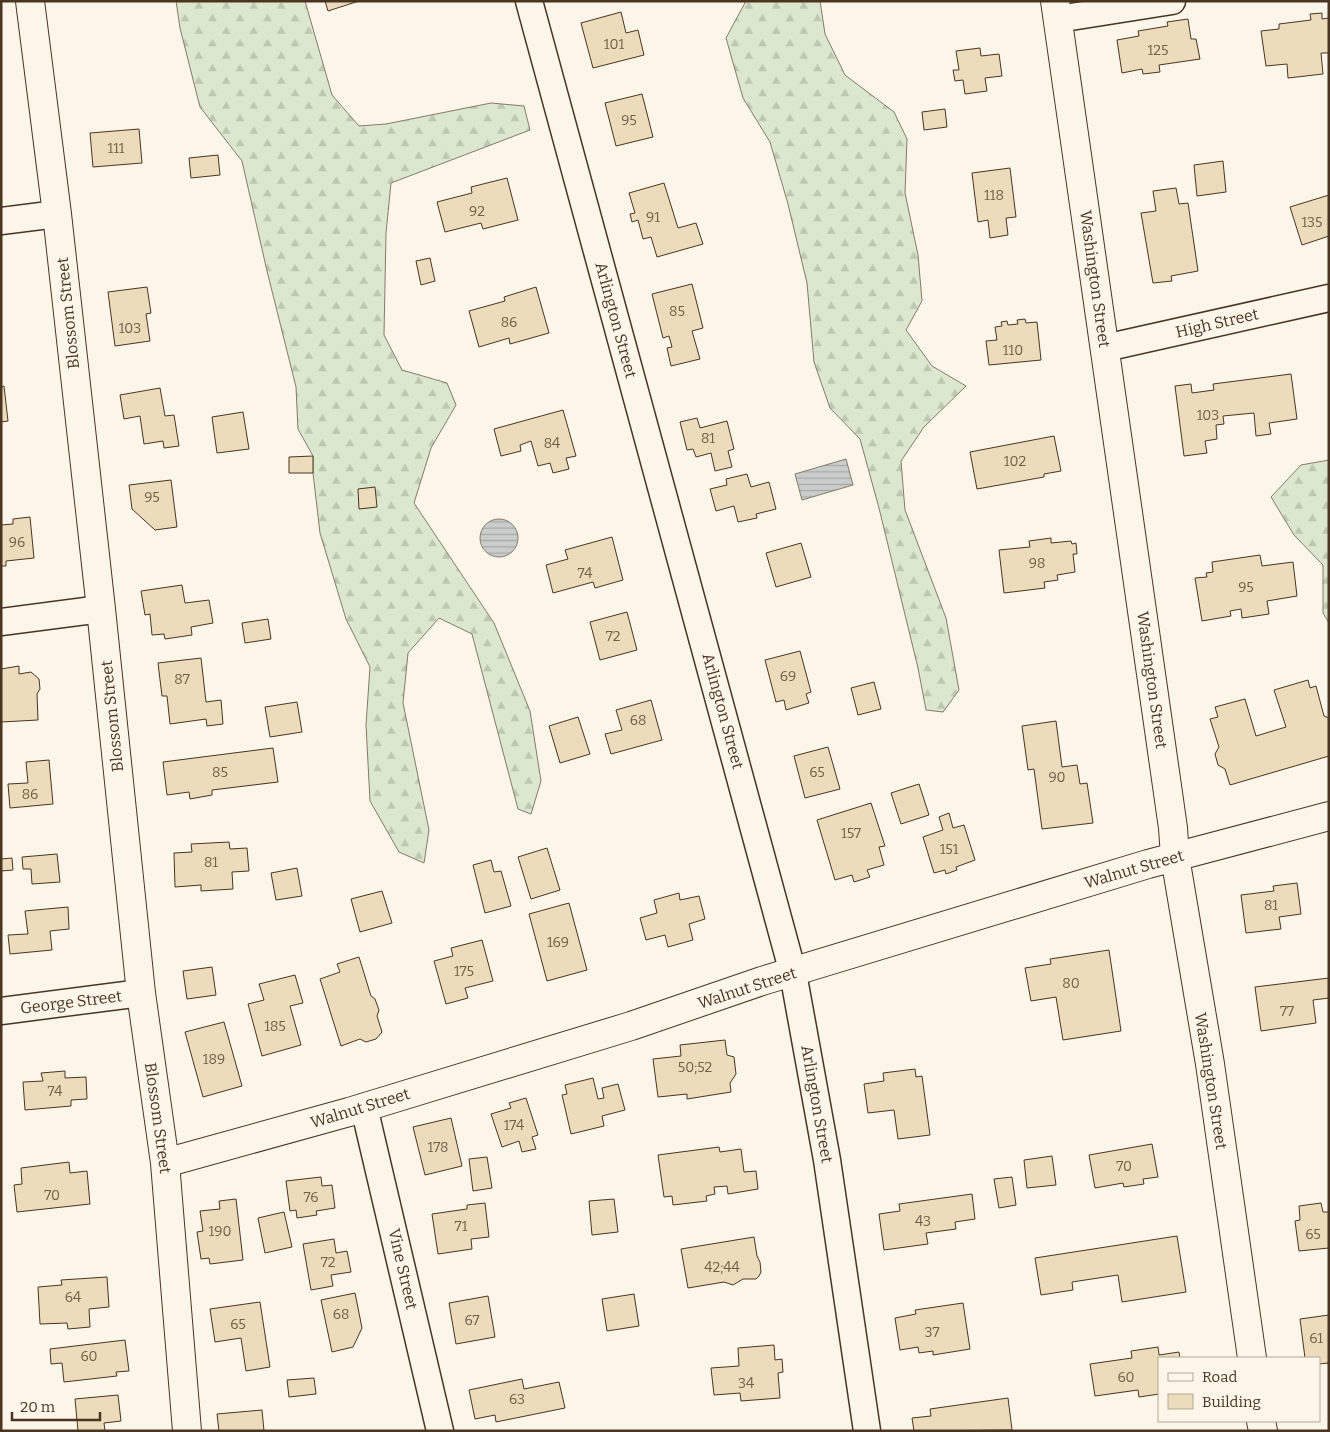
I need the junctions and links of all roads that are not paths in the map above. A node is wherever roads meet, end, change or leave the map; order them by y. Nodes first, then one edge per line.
1 (30, 1) edge
2 (529, 1) edge
3 (1172, 1) edge
4 (1057, 10) edge
5 (57, 214) junction
6 (1, 221) edge
7 (1329, 298) edge
8 (1105, 348) junction
9 (101, 609) junction
10 (1, 622) edge
11 (1329, 816) edge
12 (1175, 857) junction
13 (793, 972) junction
14 (141, 993) junction
15 (1, 1011) edge
16 (364, 1107) junction
17 (165, 1163) junction
18 (1252, 1357) edge
19 (187, 1431) edge
20 (440, 1431) edge
21 (867, 1431) edge

1 - 5 street, Blossom Street
2 - 13 street, Arlington Street
3 - 4 street
4 - 8 street, Washington Street
5 - 6 street
5 - 9 street, Blossom Street
7 - 8 street, High Street
8 - 12 street, Washington Street
9 - 10 street
9 - 14 street, Blossom Street
11 - 12 street, Walnut Street
12 - 13 street, Walnut Street
12 - 18 street, Washington Street
13 - 16 street, Walnut Street
13 - 21 street, Arlington Street
14 - 15 street, George Street
14 - 17 street, Blossom Street
16 - 17 street, Walnut Street
16 - 20 street, Vine Street
17 - 19 street, Blossom Street

